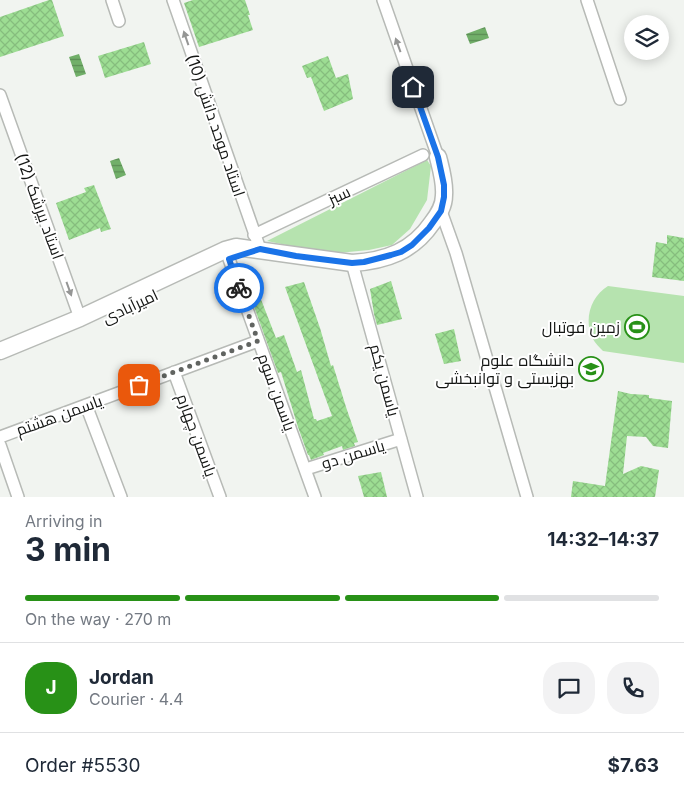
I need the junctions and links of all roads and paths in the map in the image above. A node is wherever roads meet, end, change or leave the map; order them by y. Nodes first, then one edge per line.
1 (112, 0) edge
2 (173, 0) edge
3 (382, 0) edge
4 (587, 0) edge
5 (119, 20) dead end
6 (0, 95) edge
7 (620, 99) dead end
8 (431, 156) junction
9 (441, 211) junction
10 (257, 242) junction
11 (227, 255) junction
12 (352, 263) junction
13 (81, 323) junction
14 (258, 341) junction
15 (0, 351) edge
16 (0, 363) edge
17 (174, 372) junction
18 (86, 405) junction
19 (0, 437) edge
20 (401, 439) junction
21 (0, 445) edge
22 (306, 469) junction
23 (18, 497) edge
24 (121, 497) edge
25 (220, 497) edge
26 (315, 497) edge
27 (417, 497) edge
28 (527, 497) edge

1 - 5 street
10 -> 2 street, استاد موحد دانش (10)
8 -> 3 street
4 - 7 street
6 -> 13 street, استاد بیرشک (12)
8 - 9 street, امیرآبادی
8 - 10 street, سبز
9 - 12 street, امیرآبادی
9 - 28 street
10 - 11 street, امیرآبادی
10 - 12 street, امیرآبادی
11 - 13 street, امیرآبادی
11 - 14 street, یاسمن سوم
12 - 20 street, یاسمن یکم
13 - 15 street, امیرآبادی
13 - 16 street, امیرآبادی
14 - 17 street, یاسمن هشتم
14 - 22 street, یاسمن سوم
17 - 18 street, یاسمن هشتم
17 - 25 street, یاسمن چهارم
18 - 19 street, یاسمن هشتم
18 - 24 street
20 - 22 street, یاسمن دو
20 - 27 street, یاسمن یکم
21 - 23 street
22 - 26 street, یاسمن سوم

